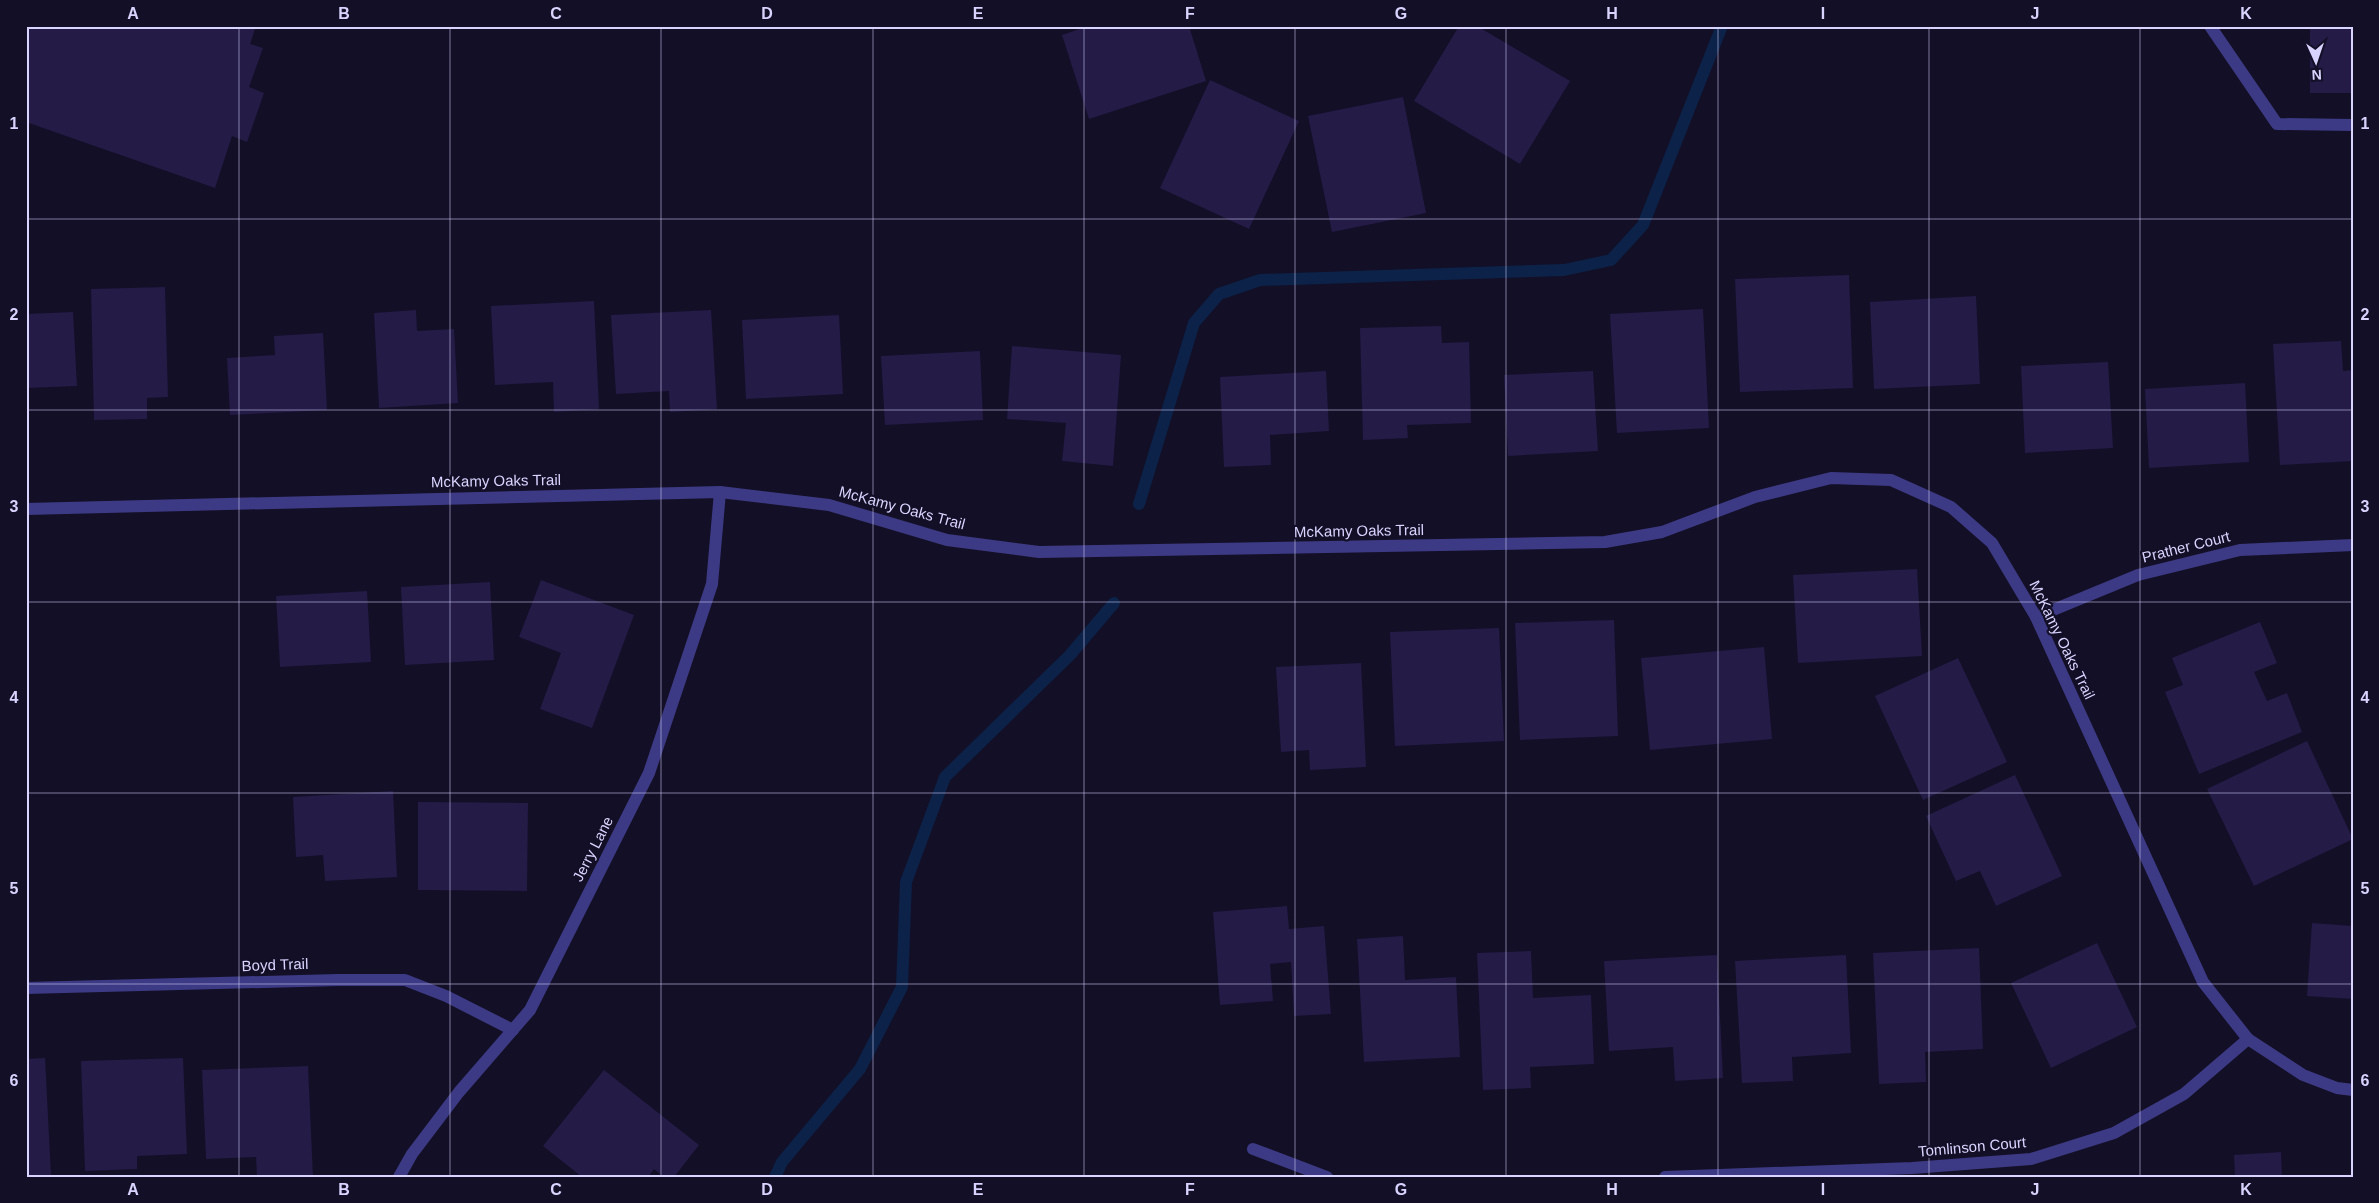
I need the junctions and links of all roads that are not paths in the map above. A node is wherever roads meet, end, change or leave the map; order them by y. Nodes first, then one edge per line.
1 (2210, 26) edge
2 (2353, 124) edge
3 (720, 492) junction
4 (26, 509) edge
5 (2353, 546) edge
6 (2036, 617) junction
7 (26, 988) edge
8 (513, 1030) junction
9 (2248, 1039) junction
10 (2353, 1090) edge
11 (1253, 1148) dead end
12 (399, 1177) edge
13 (1327, 1177) edge
14 (1665, 1177) edge

1 - 2 street
3 - 4 street, McKamy Oaks Trail
3 - 6 street, McKamy Oaks Trail
3 - 8 street, Jerry Lane
5 - 6 street, Prather Court
6 - 9 street, McKamy Oaks Trail
7 - 8 street, Boyd Trail
8 - 12 street, Jerry Lane
9 - 10 street, McKamy Oaks Trail
9 - 14 street, Tomlinson Court
11 - 13 street

